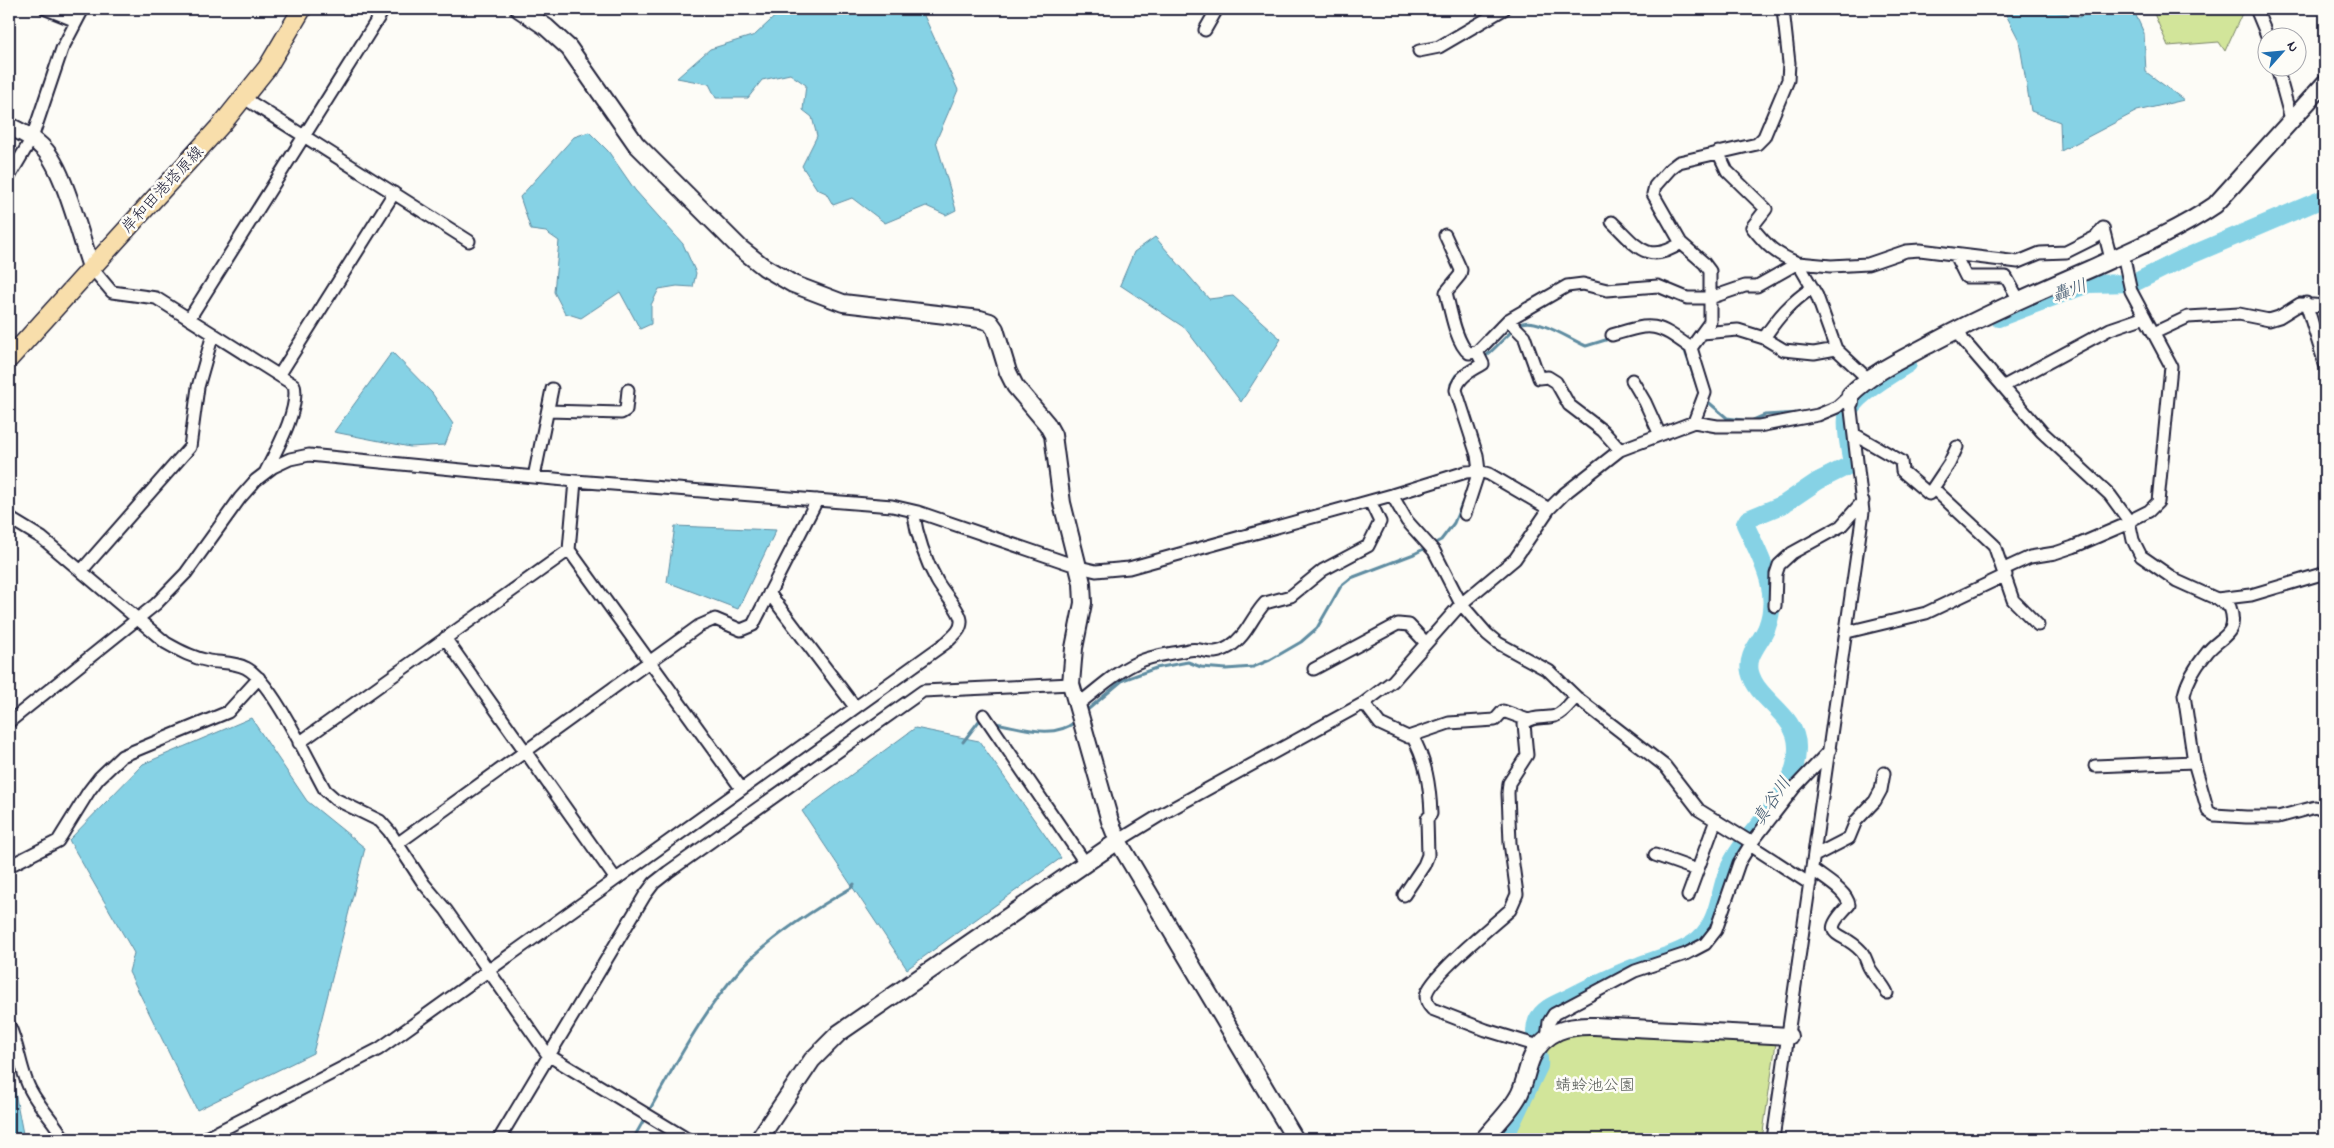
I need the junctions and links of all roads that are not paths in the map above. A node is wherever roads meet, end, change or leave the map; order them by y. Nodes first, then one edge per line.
1 (83, 9) edge
2 (302, 9) edge
3 (384, 9) edge
4 (519, 9) edge
5 (1217, 9) edge
6 (1504, 9) edge
7 (1783, 9) edge
8 (2256, 9) edge
9 (50, 10) edge
10 (76, 21) junction
11 (2264, 28) edge
12 (1205, 30) dead end
13 (1419, 50) dead end
14 (2280, 78) edge
15 (2325, 83) edge
16 (244, 98) junction
17 (2291, 119) junction
18 (9, 126) edge
19 (305, 136) junction
20 (32, 138) junction
21 (1718, 152) junction
22 (9, 177) edge
23 (394, 194) junction
24 (1612, 222) dead end
25 (1445, 235) dead end
26 (469, 241) dead end
27 (1681, 243) junction
28 (1955, 255) junction
29 (2117, 257) junction
30 (1798, 263) junction
31 (91, 267) junction
32 (1812, 288) junction
33 (1710, 298) junction
34 (2019, 300) junction
35 (2306, 303) junction
36 (2325, 306) edge
37 (2145, 317) junction
38 (189, 319) junction
39 (1508, 320) junction
40 (1958, 329) junction
41 (2154, 333) junction
42 (214, 334) junction
43 (1702, 334) junction
44 (1612, 335) dead end
45 (1764, 338) junction
46 (1691, 348) junction
47 (1836, 349) junction
48 (1477, 352) junction
49 (9, 359) edge
50 (2325, 364) edge
51 (280, 374) junction
52 (1868, 379) junction
53 (1632, 380) dead end
54 (2004, 386) junction
55 (552, 389) dead end
56 (628, 390) dead end
57 (1850, 404) junction
58 (548, 411) junction
59 (1694, 422) junction
60 (1854, 434) junction
61 (1660, 435) junction
62 (1956, 448) dead end
63 (1620, 450) junction
64 (1479, 470) junction
65 (265, 473) junction
66 (534, 477) junction
67 (575, 481) junction
68 (1933, 488) junction
69 (1392, 495) junction
70 (817, 500) junction
71 (1370, 501) junction
72 (1863, 501) junction
73 (1548, 509) junction
74 (913, 511) junction
75 (1465, 514) dead end
76 (10, 520) edge
77 (2129, 522) junction
78 (569, 550) junction
79 (1079, 567) junction
80 (82, 570) junction
81 (2005, 572) junction
82 (2325, 573) edge
83 (769, 593) junction
84 (2217, 599) junction
85 (1461, 604) junction
86 (1774, 606) dead end
87 (138, 619) junction
88 (2038, 625) dead end
89 (1847, 632) junction
90 (445, 638) junction
91 (1426, 643) junction
92 (651, 661) junction
93 (1314, 669) dead end
94 (259, 678) junction
95 (1071, 684) junction
96 (1576, 697) junction
97 (1364, 703) junction
98 (1077, 705) junction
99 (855, 708) junction
100 (984, 715) dead end
101 (1528, 720) junction
102 (9, 722) edge
103 (1412, 736) junction
104 (299, 743) junction
105 (1830, 750) junction
106 (525, 752) junction
107 (2194, 762) junction
108 (2095, 766) dead end
109 (1884, 773) dead end
110 (741, 788) junction
111 (2325, 811) edge
112 (1716, 820) junction
113 (1118, 841) junction
114 (398, 844) junction
115 (1751, 844) junction
116 (1655, 855) dead end
117 (1814, 856) junction
118 (1086, 864) junction
119 (9, 866) edge
120 (1812, 869) junction
121 (1697, 870) junction
122 (615, 878) junction
123 (1810, 884) junction
124 (1404, 895) dead end
125 (1688, 896) dead end
126 (488, 969) junction
127 (1887, 993) dead end
128 (9, 1025) edge
129 (1789, 1036) junction
130 (1543, 1042) junction
131 (548, 1055) junction
132 (64, 1139) edge
133 (204, 1139) edge
134 (499, 1139) edge
135 (687, 1139) edge
136 (759, 1139) edge
137 (1295, 1139) edge
138 (1484, 1139) edge
139 (1773, 1139) edge

1 - 10 street
2 - 16 main road, 岸和田港塔原線
3 - 19 street
4 - 79 street
5 - 12 street
6 - 13 street
7 - 21 street
8 - 11 street
9 - 10 street
10 - 20 street
14 - 17 street
15 - 17 street
16 - 19 street
16 - 31 main road, 岸和田港塔原線
17 - 29 street
18 - 20 street
19 - 23 street
19 - 38 street
20 - 22 street
20 - 31 street
21 - 27 street
21 - 30 street
23 - 26 street
23 - 51 street
24 - 27 street
25 - 48 street
27 - 33 street
28 - 29 street
28 - 30 street
28 - 34 street
29 - 34 street
29 - 37 street
30 - 32 street
30 - 33 street
31 - 38 street
31 - 49 main road, 岸和田港塔原線
32 - 45 street
32 - 47 street
33 - 39 street
33 - 43 street
34 - 40 street
35 - 36 street
35 - 41 street
35 - 50 street
37 - 41 street
37 - 54 street
38 - 42 street
39 - 48 street
39 - 63 street
40 - 52 street
40 - 54 street
41 - 77 street
42 - 51 street
42 - 80 street
43 - 45 street
43 - 46 street
44 - 46 street
45 - 47 street
46 - 59 street
47 - 52 street
48 - 64 street
51 - 65 street
52 - 57 street
53 - 61 street
54 - 77 street
55 - 58 street
56 - 58 street
57 - 59 street
57 - 60 street
58 - 66 street
59 - 61 street
60 - 68 street
60 - 72 street
61 - 63 street
62 - 68 street
63 - 73 street
64 - 69 street
64 - 73 street
64 - 75 street
65 - 66 street
65 - 87 street
66 - 67 street
67 - 70 street
67 - 78 street
68 - 81 street
69 - 71 street
69 - 85 street
70 - 74 street
70 - 83 street
71 - 79 street
71 - 98 street
72 - 86 street
72 - 89 street
73 - 85 street
74 - 79 street
74 - 99 street
76 - 80 street
77 - 81 street
77 - 84 street
78 - 90 street
78 - 92 street
79 - 95 street
80 - 87 street
81 - 88 street
81 - 89 street
82 - 84 street
83 - 92 street
83 - 99 street
84 - 107 street
85 - 91 street
85 - 96 street
87 - 94 street
87 - 102 street
89 - 105 street
90 - 104 street
90 - 106 street
91 - 93 street
91 - 97 street
92 - 106 street
92 - 110 street
94 - 104 street
94 - 119 street
95 - 98 street
95 - 131 street
96 - 101 street
96 - 112 street
97 - 103 street
97 - 113 street
98 - 113 street
99 - 110 street
100 - 118 street
101 - 103 street
101 - 130 street
103 - 124 street
104 - 114 street
105 - 115 street
105 - 117 street
106 - 114 street
106 - 122 street
107 - 108 street
107 - 111 street
109 - 117 street
110 - 122 street
112 - 115 street
112 - 121 street
113 - 118 street
113 - 137 street
114 - 126 street
115 - 123 street
115 - 130 street
116 - 121 street
117 - 120 street
118 - 136 street
120 - 123 street
120 - 127 street
121 - 125 street
122 - 126 street
123 - 129 street
126 - 131 street
126 - 133 street
128 - 132 street
129 - 130 street
129 - 139 street
130 - 138 street
131 - 134 street
131 - 135 street

